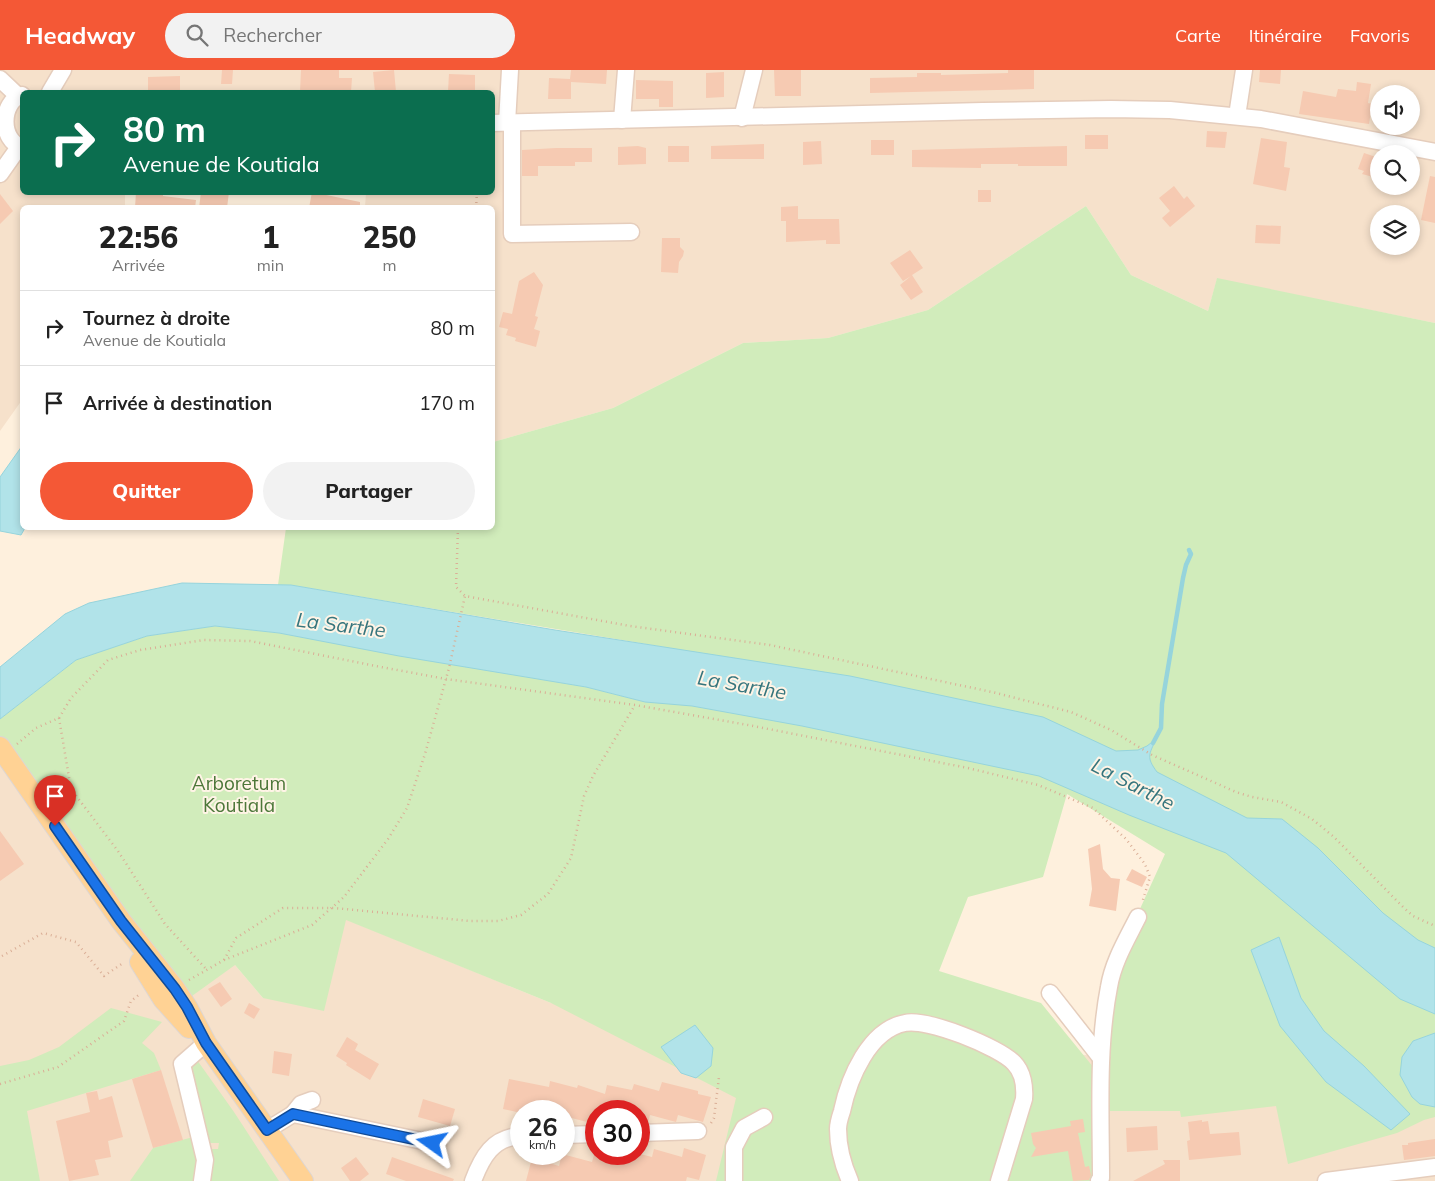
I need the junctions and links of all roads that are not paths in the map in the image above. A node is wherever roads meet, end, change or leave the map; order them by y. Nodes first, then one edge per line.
1 (63, 70) edge
2 (510, 70) edge
3 (626, 70) edge
4 (754, 70) edge
5 (1244, 70) edge
6 (0, 79) edge
7 (51, 90) edge
8 (20, 95) edge
9 (1237, 116) junction
10 (742, 118) junction
11 (622, 120) junction
12 (504, 123) edge
13 (1, 124) edge
14 (20, 146) edge
15 (20, 148) edge
16 (1435, 152) edge
17 (0, 174) edge
18 (631, 232) dead end
19 (0, 747) edge
20 (1138, 917) road end
21 (121, 921) junction
22 (1050, 993) dead end
23 (206, 1043) junction
24 (1101, 1058) junction
25 (312, 1100) dead end
26 (293, 1114) junction
27 (764, 1117) dead end
28 (267, 1130) junction
29 (698, 1131) road end
30 (650, 1133) edge
31 (510, 1138) edge
32 (432, 1143) dead end
33 (1435, 1167) edge
34 (202, 1181) edge
35 (303, 1181) edge
36 (472, 1181) edge
37 (734, 1181) edge
38 (850, 1181) edge
39 (999, 1181) edge
40 (1099, 1181) edge
41 (1326, 1181) edge

1 - 7 street
2 - 12 street
3 - 11 street
4 - 10 street
5 - 9 street
6 - 8 street
8 - 13 street
9 - 10 street
9 - 16 street
10 - 11 street
11 - 12 street
12 - 18 street
13 - 14 street
15 - 17 street
19 - 21 main road
20 - 24 street
21 - 23 main road
21 - 23 main road
22 - 24 street
23 - 28 main road
23 - 34 street
24 - 40 street
25 - 26 street
26 - 28 street
26 - 32 street
27 - 37 street
28 - 35 main road
29 - 30 street
31 - 36 street
33 - 41 street
38 - 39 street

